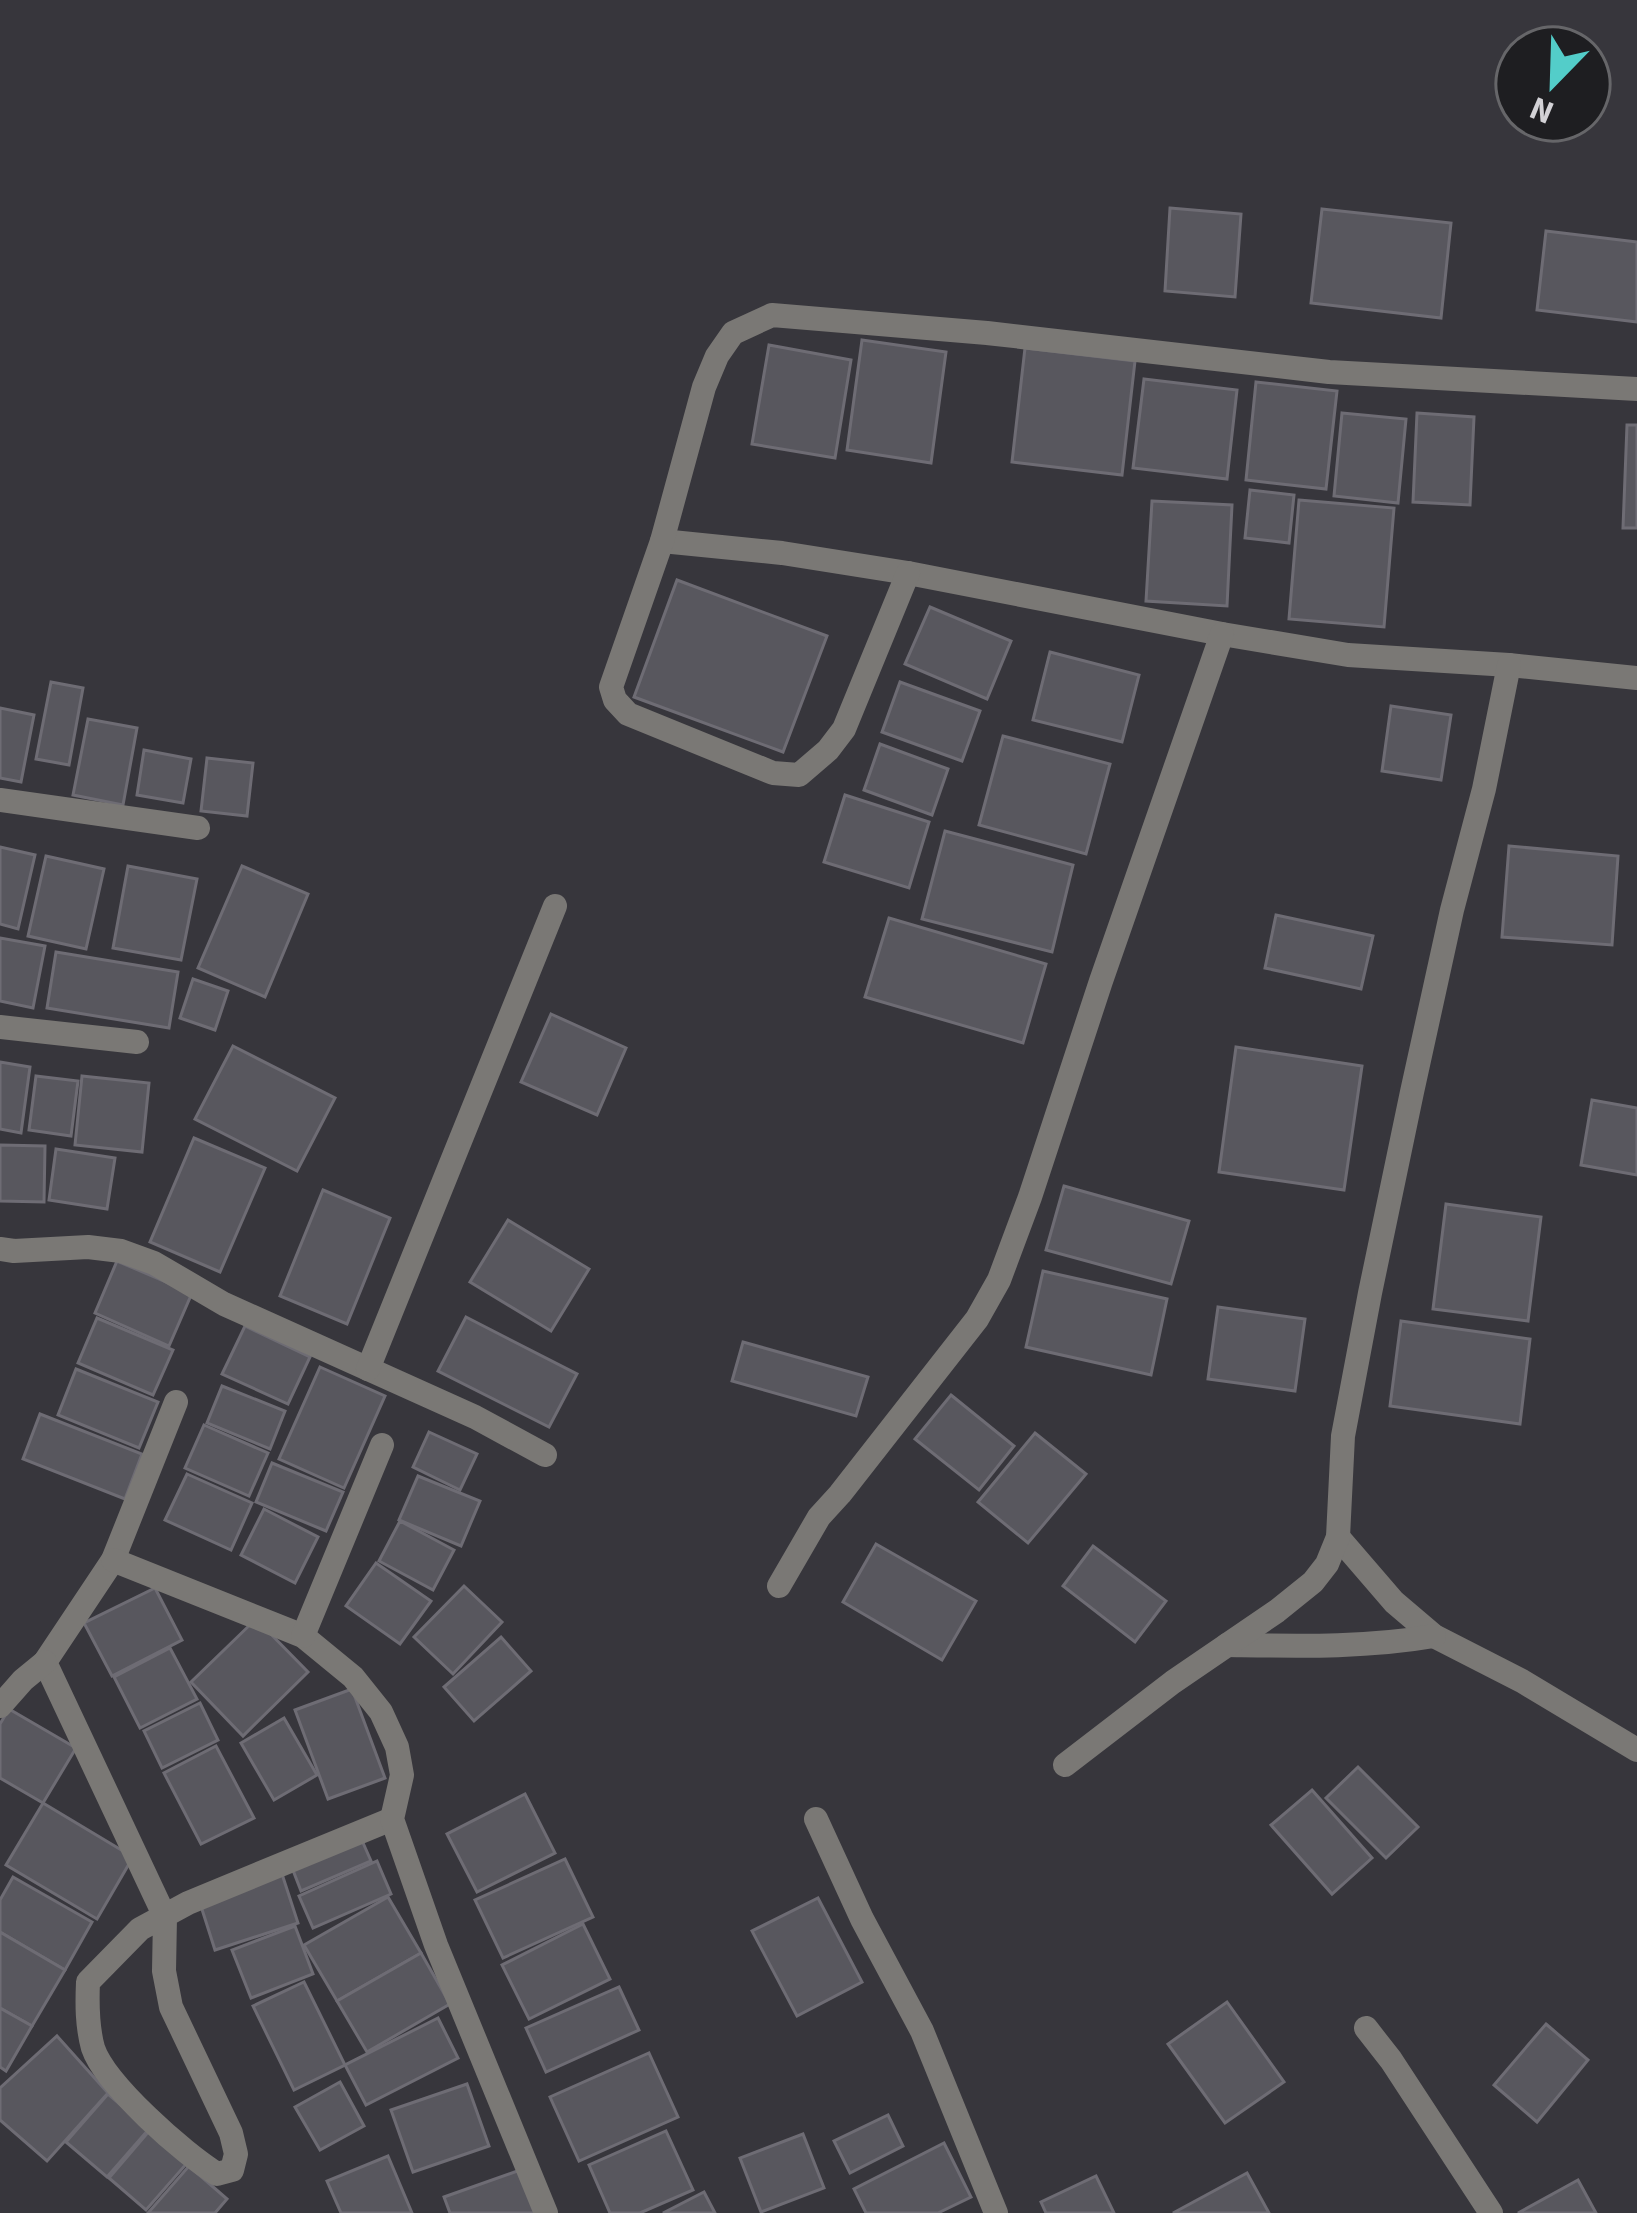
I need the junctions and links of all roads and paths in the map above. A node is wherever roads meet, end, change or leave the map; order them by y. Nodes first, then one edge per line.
1 (1637, 388) edge
2 (662, 541) junction
3 (908, 573) junction
4 (1222, 634) junction
5 (1509, 665) junction
6 (1637, 678) edge
7 (0, 800) edge
8 (198, 828) dead end
9 (555, 907) dead end
10 (0, 1027) edge
11 (136, 1042) dead end
12 (0, 1249) edge
13 (368, 1370) junction
14 (176, 1402) dead end
15 (382, 1445) dead end
16 (545, 1456) dead end
17 (1338, 1537) junction
18 (113, 1560) junction
19 (778, 1586) dead end
20 (303, 1636) junction
21 (1434, 1636) junction
22 (1227, 1646) junction
23 (45, 1662) junction
24 (0, 1706) edge
25 (1637, 1750) edge
26 (1065, 1765) dead end
27 (392, 1819) junction
28 (816, 1819) dead end
29 (165, 1917) junction
30 (1366, 2028) dead end
31 (546, 2213) edge
32 (996, 2213) edge
33 (1491, 2213) edge

1 - 2 street
2 - 3 street
2 - 3 street
3 - 4 street
4 - 5 street
4 - 19 street
5 - 6 street
5 - 17 street
7 - 8 street
9 - 13 street
10 - 11 street
12 - 13 street
13 - 16 street
14 - 18 street
15 - 20 street
17 - 21 street
17 - 22 street
18 - 20 street
18 - 23 street
20 - 27 street
21 - 22 street
21 - 25 street
22 - 26 street
23 - 24 street
23 - 29 street
27 - 29 street
27 - 31 street
28 - 32 street
29 - 29 street
30 - 33 street

